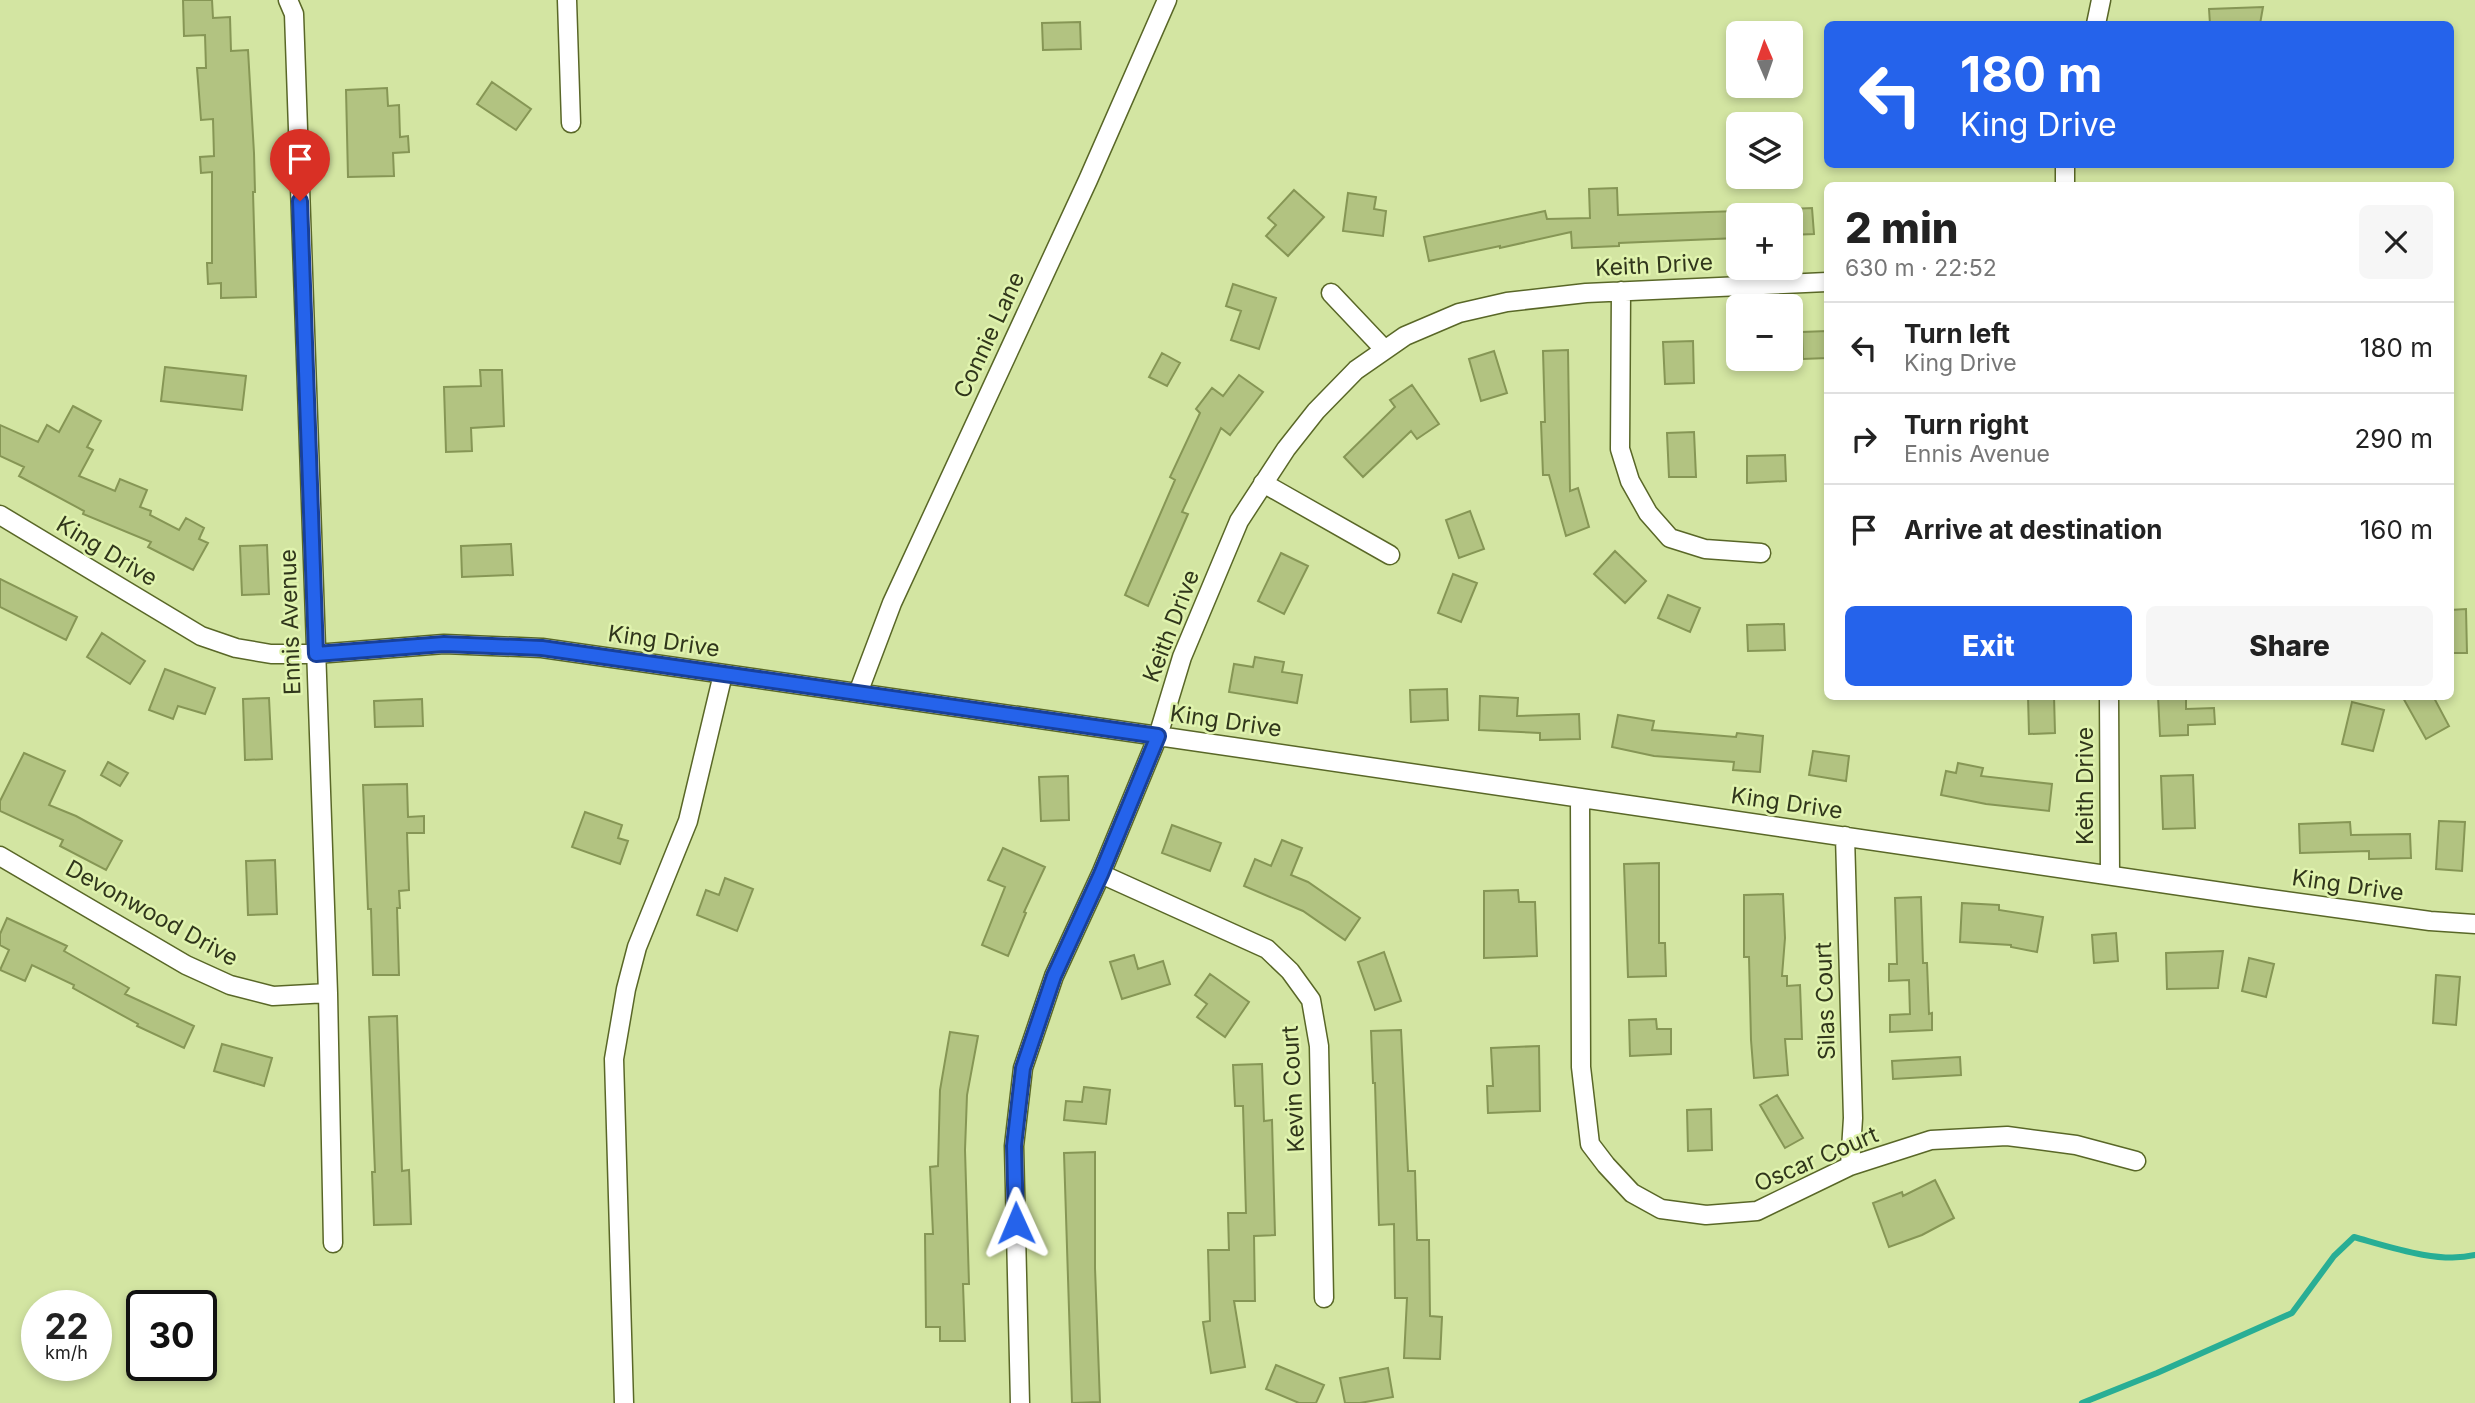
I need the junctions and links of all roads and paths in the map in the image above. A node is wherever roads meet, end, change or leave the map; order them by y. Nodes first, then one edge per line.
1 (288, 0) edge
2 (567, 0) edge
3 (1167, 0) edge
4 (2101, 0) edge
5 (2097, 21) edge
6 (571, 123) dead end
7 (1824, 282) edge
8 (1621, 291) junction
9 (1331, 293) dead end
10 (1384, 349) junction
11 (1263, 483) junction
12 (0, 515) edge
13 (1760, 553) dead end
14 (1390, 555) dead end
15 (316, 654) junction
16 (723, 674) junction
17 (858, 692) junction
18 (2109, 700) edge
19 (1158, 736) junction
20 (1580, 798) junction
21 (1845, 835) junction
22 (0, 856) edge
23 (1101, 874) junction
24 (2110, 875) junction
25 (2475, 924) edge
26 (328, 993) junction
27 (2136, 1161) dead end
28 (1850, 1166) junction
29 (333, 1243) dead end
30 (1324, 1298) dead end
31 (624, 1403) edge
32 (1020, 1403) edge

1 - 15 street, Ennis Avenue
2 - 6 street
3 - 17 street, Connie Lane
4 - 5 street
7 - 8 street, Keith Drive
8 - 10 street, Keith Drive
8 - 13 street
9 - 10 street
10 - 11 street, Keith Drive
11 - 14 street
11 - 19 street, Keith Drive
12 - 15 street, King Drive
15 - 16 street, King Drive
15 - 26 street, Ennis Avenue
16 - 17 street, King Drive
16 - 31 street
17 - 19 street, King Drive
18 - 24 street, Keith Drive
19 - 20 street, King Drive
19 - 23 street, Keith Drive
20 - 21 street, King Drive
20 - 28 street, Oscar Court
21 - 24 street, King Drive
21 - 28 street, Silas Court
22 - 26 street, Devonwood Drive
23 - 30 street, Kevin Court
23 - 32 street, Keith Drive
24 - 25 street, King Drive
26 - 29 street, Ennis Avenue
27 - 28 street, Oscar Court

